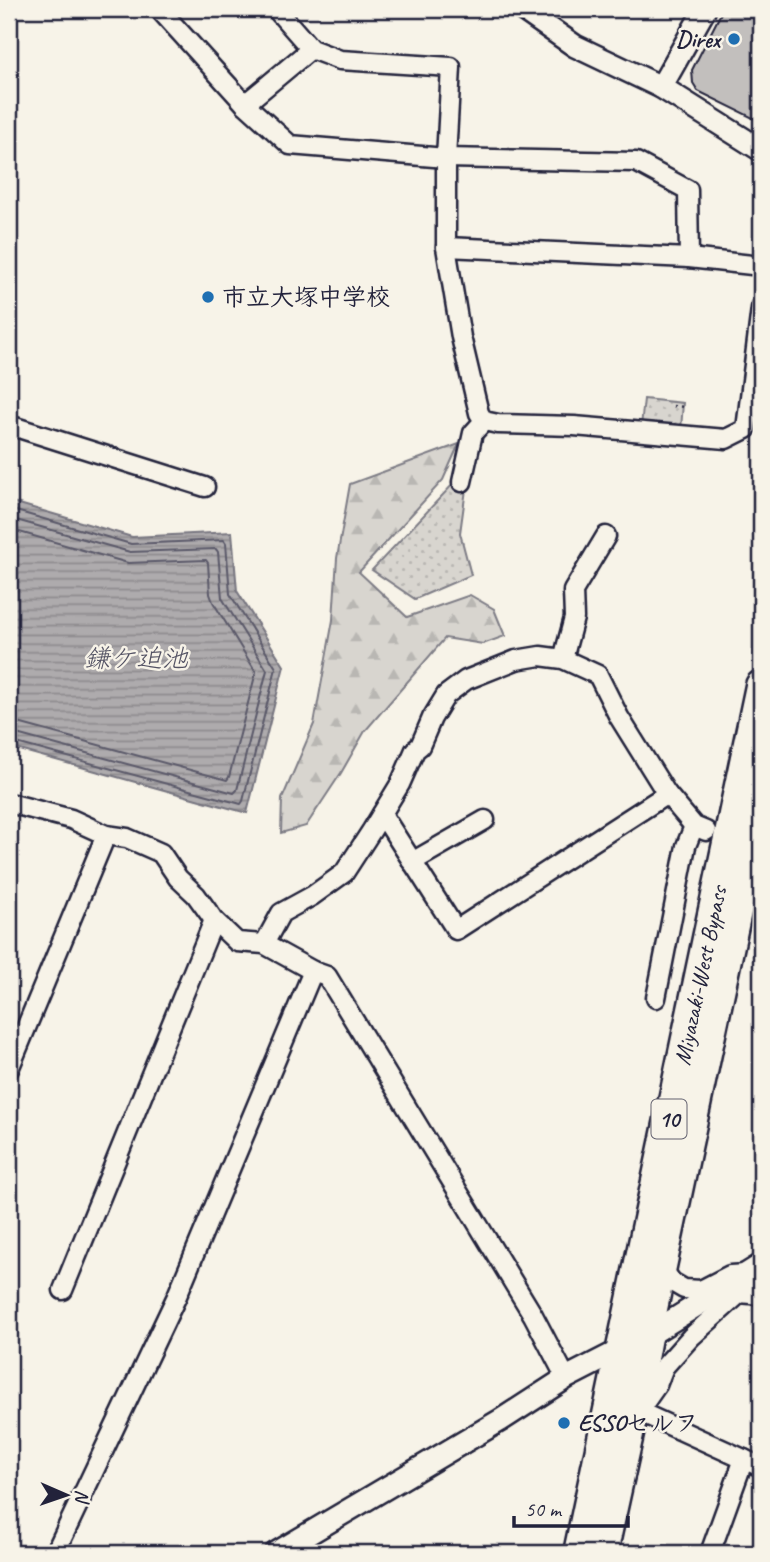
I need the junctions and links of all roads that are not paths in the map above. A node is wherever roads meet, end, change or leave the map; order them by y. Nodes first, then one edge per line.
1 (159, 9) edge
2 (276, 9) edge
3 (705, 9) edge
4 (532, 12) edge
5 (311, 49) junction
6 (661, 87) junction
7 (245, 104) junction
8 (761, 150) edge
9 (446, 158) junction
10 (446, 247) junction
11 (689, 258) junction
12 (761, 266) edge
13 (761, 308) edge
14 (484, 421) junction
15 (9, 425) edge
16 (462, 482) dead end
17 (205, 487) dead end
18 (606, 536) dead end
19 (563, 659) junction
20 (761, 686) edge
21 (761, 793) edge
22 (667, 794) junction
23 (9, 803) edge
24 (382, 814) junction
25 (485, 820) dead end
26 (106, 835) junction
27 (412, 862) junction
28 (214, 920) junction
29 (264, 944) junction
30 (313, 971) junction
31 (656, 998) dead end
32 (9, 1069) edge
33 (664, 1256) junction
34 (749, 1277) edge
35 (63, 1290) dead end
36 (761, 1295) edge
37 (635, 1342) junction
38 (566, 1378) junction
39 (633, 1423) junction
40 (744, 1459) junction
41 (761, 1466) edge
42 (55, 1553) edge
43 (276, 1553) edge
44 (579, 1553) edge
45 (602, 1553) edge
46 (710, 1553) edge

1 - 7 street
2 - 5 street
3 - 6 street
4 - 6 street
5 - 7 street
5 - 9 street
6 - 8 street
7 - 9 street
9 - 10 street
9 - 11 street
10 - 11 street
10 - 14 street
11 - 12 street
13 - 14 street
14 - 16 street
15 - 17 street
18 - 19 street
19 - 22 street
19 - 24 street
20 - 37 highway, Miyazaki-West Bypass / 10
21 - 33 highway, Miyazaki-West Bypass / 10
22 - 27 street
22 - 31 street
23 - 26 street
24 - 27 street
24 - 29 street
25 - 27 street
26 - 28 street
26 - 32 street
28 - 29 street
28 - 35 street
29 - 30 street
30 - 38 street
30 - 42 street
33 - 34 street
33 - 37 highway, Miyazaki-West Bypass / 10
34 - 36 street
34 - 37 street
34 - 39 street
37 - 38 street
37 - 39 highway, Miyazaki-West Bypass / 10
37 - 44 highway, Miyazaki-West Bypass / 10
38 - 43 street
39 - 40 street
39 - 45 highway, Miyazaki-West Bypass / 10
40 - 41 street
40 - 46 street

